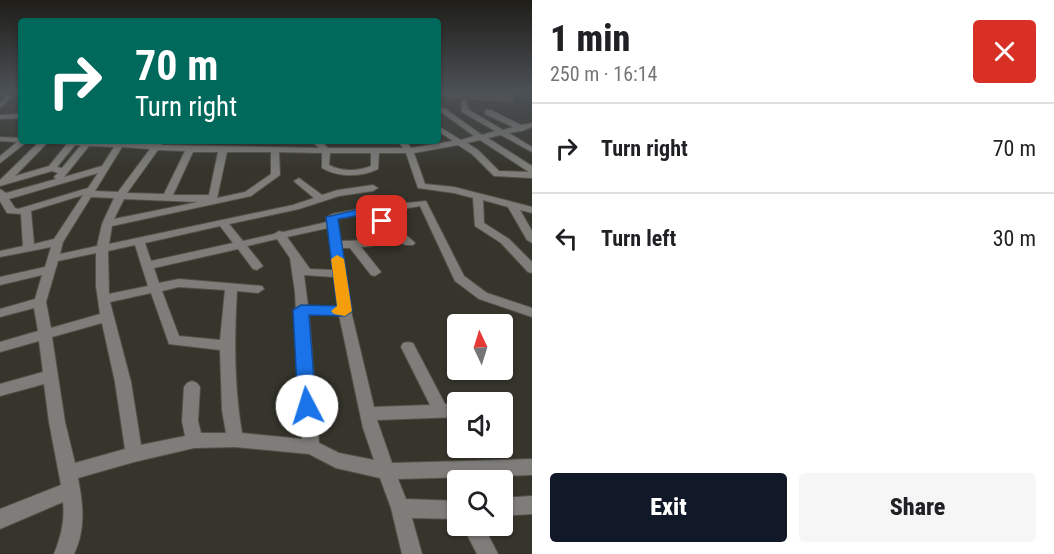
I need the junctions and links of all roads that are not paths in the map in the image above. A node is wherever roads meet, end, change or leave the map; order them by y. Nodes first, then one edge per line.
1 (453, 117) edge
2 (475, 117) edge
3 (498, 117) edge
4 (532, 125) edge
5 (520, 128) junction
6 (441, 130) edge
7 (499, 133) junction
8 (532, 134) edge
9 (478, 137) junction
10 (0, 139) edge
11 (18, 140) edge
12 (461, 142) junction
13 (20, 144) edge
14 (42, 144) edge
15 (73, 144) edge
16 (86, 144) edge
17 (98, 144) edge
18 (158, 144) edge
19 (292, 144) edge
20 (319, 144) edge
21 (348, 144) edge
22 (404, 144) edge
23 (119, 146) junction
24 (190, 149) junction
25 (275, 149) junction
26 (223, 150) junction
27 (298, 150) junction
28 (326, 150) junction
29 (355, 150) junction
30 (532, 150) edge
31 (375, 151) junction
32 (409, 151) junction
33 (0, 160) edge
34 (52, 168) junction
35 (104, 168) junction
36 (532, 170) edge
37 (64, 172) junction
38 (532, 176) edge
39 (57, 180) junction
40 (299, 181) dead end
41 (2, 182) edge
42 (421, 186) junction
43 (373, 188) dead end
44 (89, 192) junction
45 (122, 194) junction
46 (1, 196) edge
47 (478, 197) junction
48 (167, 198) junction
49 (321, 199) junction
50 (423, 203) junction
51 (513, 207) junction
52 (369, 210) junction
53 (532, 210) edge
54 (26, 211) junction
55 (223, 223) junction
56 (107, 224) junction
57 (331, 224) junction
58 (279, 234) junction
59 (532, 240) edge
60 (139, 241) junction
61 (58, 242) junction
62 (373, 243) dead end
63 (409, 243) dead end
64 (240, 244) junction
65 (353, 244) junction
66 (335, 245) junction
67 (29, 248) junction
68 (102, 249) junction
69 (0, 254) edge
70 (295, 260) junction
71 (51, 265) junction
72 (147, 266) junction
73 (257, 266) dead end
74 (532, 269) edge
75 (375, 272) dead end
76 (340, 274) junction
77 (0, 281) edge
78 (154, 287) junction
79 (231, 287) junction
80 (258, 289) dead end
81 (103, 299) junction
82 (40, 302) junction
83 (301, 310) junction
84 (345, 311) junction
85 (0, 313) edge
86 (532, 313) edge
87 (107, 317) junction
88 (45, 334) junction
89 (227, 346) junction
90 (0, 347) edge
91 (408, 347) dead end
92 (51, 376) junction
93 (192, 387) dead end
94 (0, 390) edge
95 (441, 411) junction
96 (447, 411) edge
97 (368, 414) junction
98 (235, 440) junction
99 (194, 441) junction
100 (310, 447) junction
101 (134, 454) junction
102 (532, 467) edge
103 (486, 470) edge
104 (387, 471) junction
105 (447, 474) edge
106 (70, 481) junction
107 (532, 505) edge
108 (513, 506) edge
109 (400, 508) junction
110 (447, 510) edge
111 (0, 519) edge
112 (478, 536) edge
113 (64, 554) edge
114 (412, 554) edge
115 (488, 554) edge

1 - 9 street
2 - 7 street
3 - 5 street
4 - 5 street
5 - 7 street
5 - 8 street
6 - 12 street
7 - 9 street
7 - 30 street
9 - 12 street
9 - 36 street
10 - 11 street
12 - 32 street
12 - 38 street
13 - 33 street
14 - 41 street
15 - 34 street
16 - 37 street
17 - 23 street
18 - 23 street
18 - 24 street
18 - 45 street
19 - 27 street
20 - 28 street
21 - 29 street
22 - 32 street
23 - 35 street
24 - 26 street
24 - 48 street
25 - 26 street
25 - 27 street
25 - 56 street
26 - 48 street
27 - 28 street
28 - 29 street
28 - 31 street
29 - 31 street
31 - 32 street
32 - 42 street
34 - 37 street
34 - 41 street
35 - 39 street
35 - 44 street
37 - 39 street
39 - 46 street
40 - 49 street
42 - 47 street
42 - 50 street
43 - 49 street
44 - 45 street
44 - 54 street
44 - 61 street
45 - 48 street
45 - 56 street
46 - 54 street
47 - 51 street
47 - 74 street
49 - 55 street
50 - 52 street
50 - 86 street
51 - 53 street
51 - 59 street
52 - 57 street
52 - 63 street
54 - 67 street
55 - 60 street
55 - 64 street
56 - 68 street
57 - 58 street
57 - 66 street
58 - 64 street
58 - 70 street
60 - 68 street
60 - 72 street
61 - 67 street
61 - 71 street
62 - 65 street
64 - 72 street
64 - 73 street
65 - 66 street
65 - 75 street
66 - 76 street
67 - 69 street
68 - 71 street
68 - 81 street
70 - 76 street
70 - 83 street
71 - 77 street
71 - 82 street
72 - 78 street
76 - 84 street
78 - 79 street
78 - 81 street
78 - 89 street
79 - 80 street
79 - 89 street
81 - 87 street
82 - 85 street
82 - 88 street
83 - 84 street
83 - 100 street
84 - 97 street
87 - 88 street
87 - 101 street
88 - 90 street
88 - 92 street
89 - 98 street
91 - 95 street
92 - 94 street
92 - 106 street
93 - 99 street
95 - 96 street
95 - 97 street
97 - 104 street
98 - 99 street
98 - 100 street
99 - 101 street
100 - 104 street
101 - 106 street
102 - 103 street
104 - 105 street
104 - 109 street
106 - 111 street
106 - 113 street
107 - 108 street
109 - 110 street
109 - 114 street
112 - 115 street

